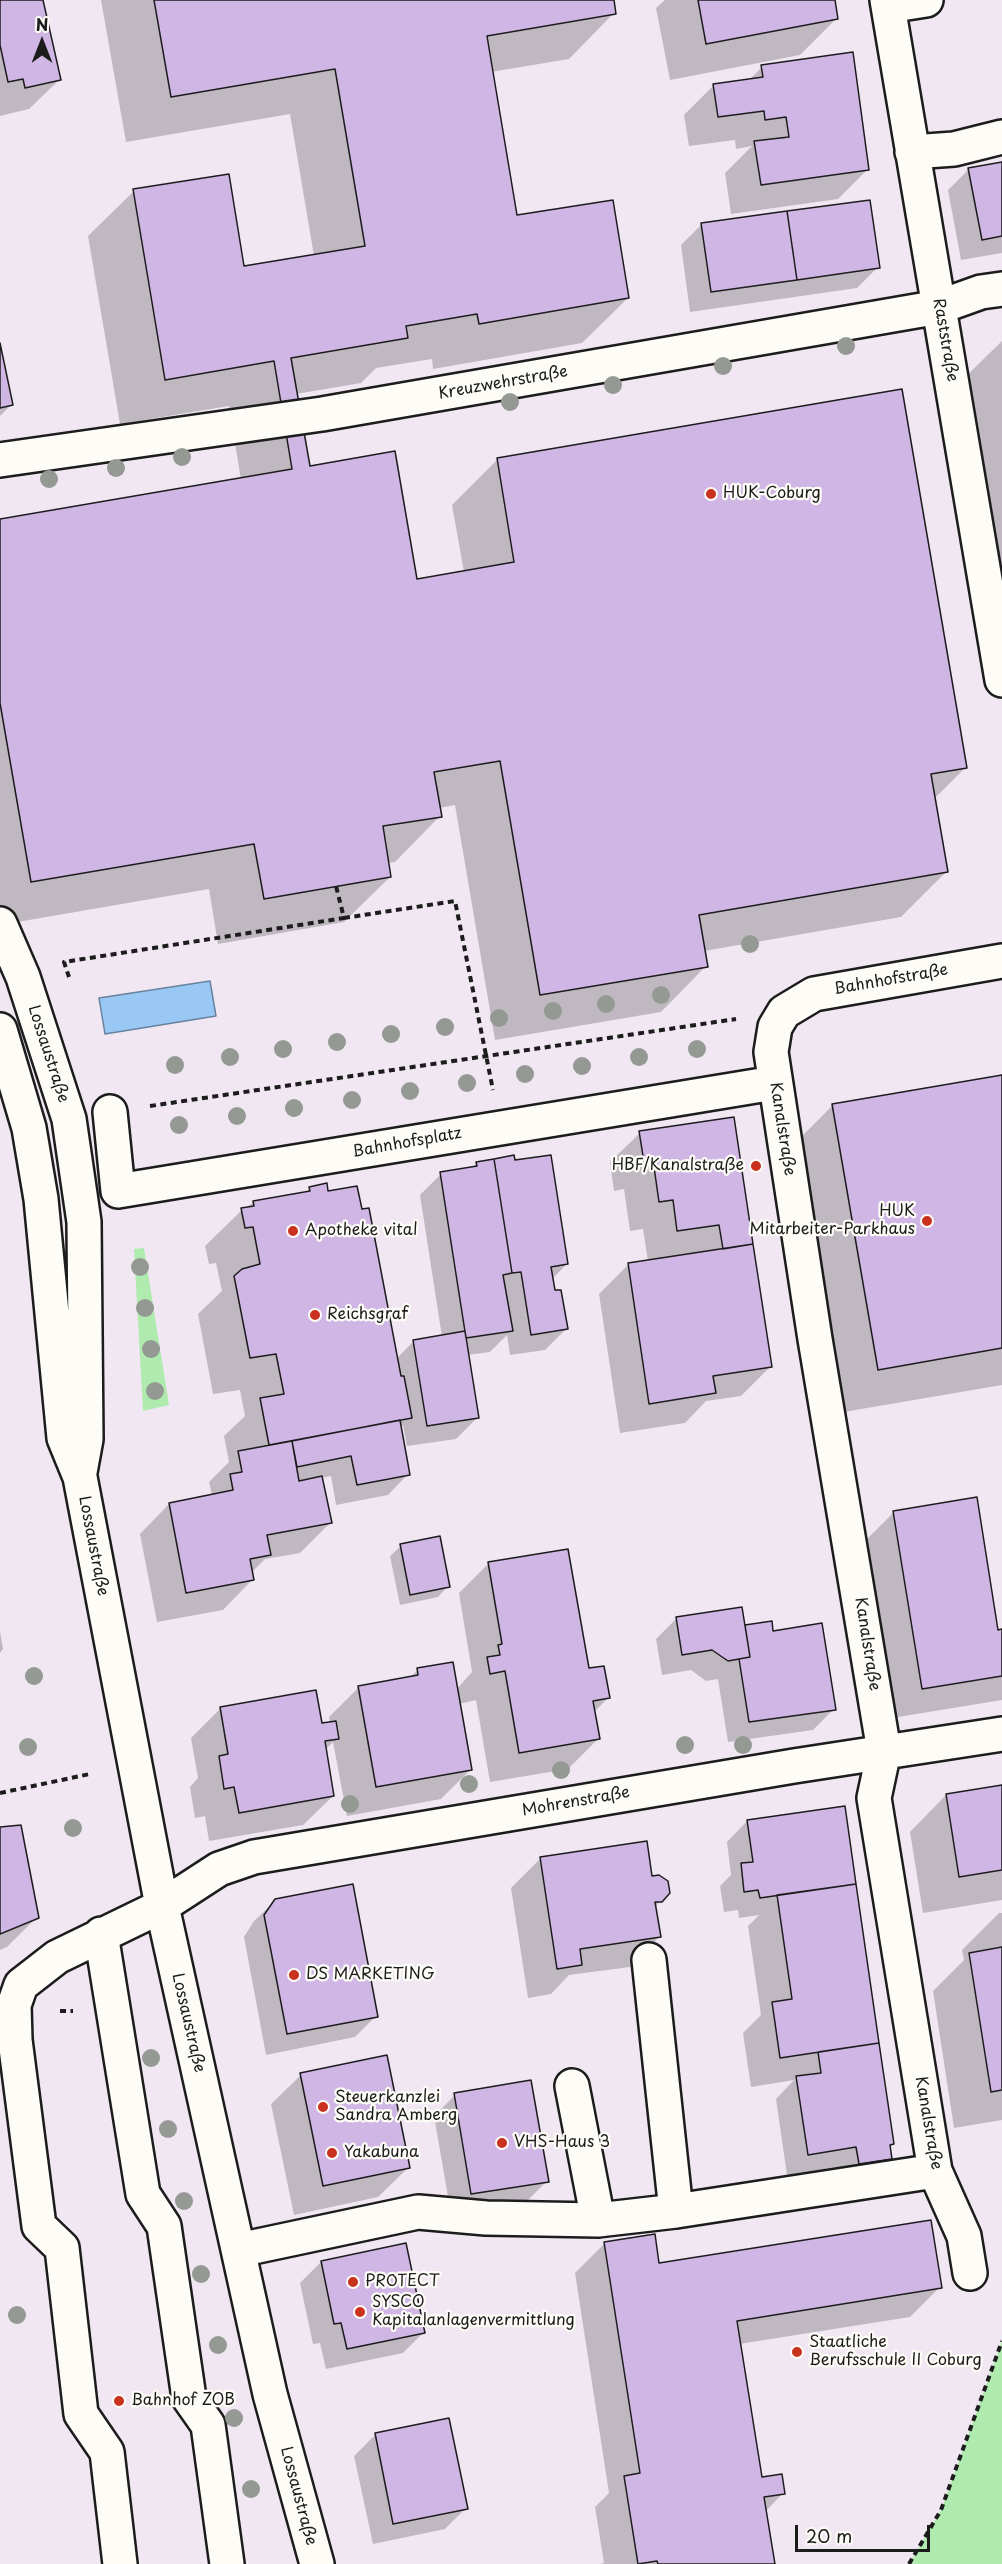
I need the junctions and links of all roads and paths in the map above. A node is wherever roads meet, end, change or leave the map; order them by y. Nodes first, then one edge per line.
1 (926, 0) edge
2 (887, 3) edge
3 (1002, 137) edge
4 (912, 152) junction
5 (1002, 289) edge
6 (939, 307) junction
7 (0, 460) edge
8 (1002, 680) edge
9 (336, 886) dead end
10 (344, 918) junction
11 (0, 924) edge
12 (1002, 961) edge
13 (70, 983) dead end
14 (784, 1012) junction
15 (0, 1030) edge
16 (486, 1057) junction
17 (774, 1083) junction
18 (110, 1112) joint
19 (500, 1127) junction
20 (80, 1477) junction
21 (1002, 1734) edge
22 (884, 1751) junction
23 (90, 1774) dead end
24 (0, 1793) edge
25 (162, 1906) junction
26 (101, 1934) junction
27 (649, 1960) dead end
28 (572, 2086) dead end
29 (935, 2171) junction
30 (676, 2211) junction
31 (598, 2220) junction
32 (239, 2250) junction
33 (970, 2273) dead end
34 (1002, 2341) edge
35 (120, 2564) edge
36 (228, 2564) edge
37 (316, 2564) edge
38 (909, 2564) edge

1 - 2 street
2 - 4 street, Raststraße
3 - 4 street
4 - 6 street, Raststraße
5 - 6 street, Kreuzwehrstraße
6 - 7 street, Kreuzwehrstraße
6 - 8 street, Raststraße
9 - 10 path
10 - 13 path
10 - 16 path
11 - 20 street, Lossaustraße
12 - 14 street, Bahnhofstraße
14 - 16 path
14 - 17 street, Kanalstraße
15 - 20 street, Lossaustraße
16 - 18 path
16 - 19 path
17 - 19 street, Bahnhofsplatz
17 - 22 street, Kanalstraße
18 - 19 street, Bahnhofsplatz
20 - 25 street, Lossaustraße
21 - 22 street, Mohrenstraße
22 - 25 street, Mohrenstraße
22 - 29 street, Kanalstraße
23 - 24 path
25 - 26 street, Mohrenstraße
25 - 32 street, Lossaustraße
26 - 35 street, Mohrenstraße
26 - 36 street
27 - 30 street
28 - 31 street
29 - 30 street
29 - 33 street, Kanalstraße
30 - 31 street
31 - 32 street
32 - 37 street, Lossaustraße
34 - 38 path

